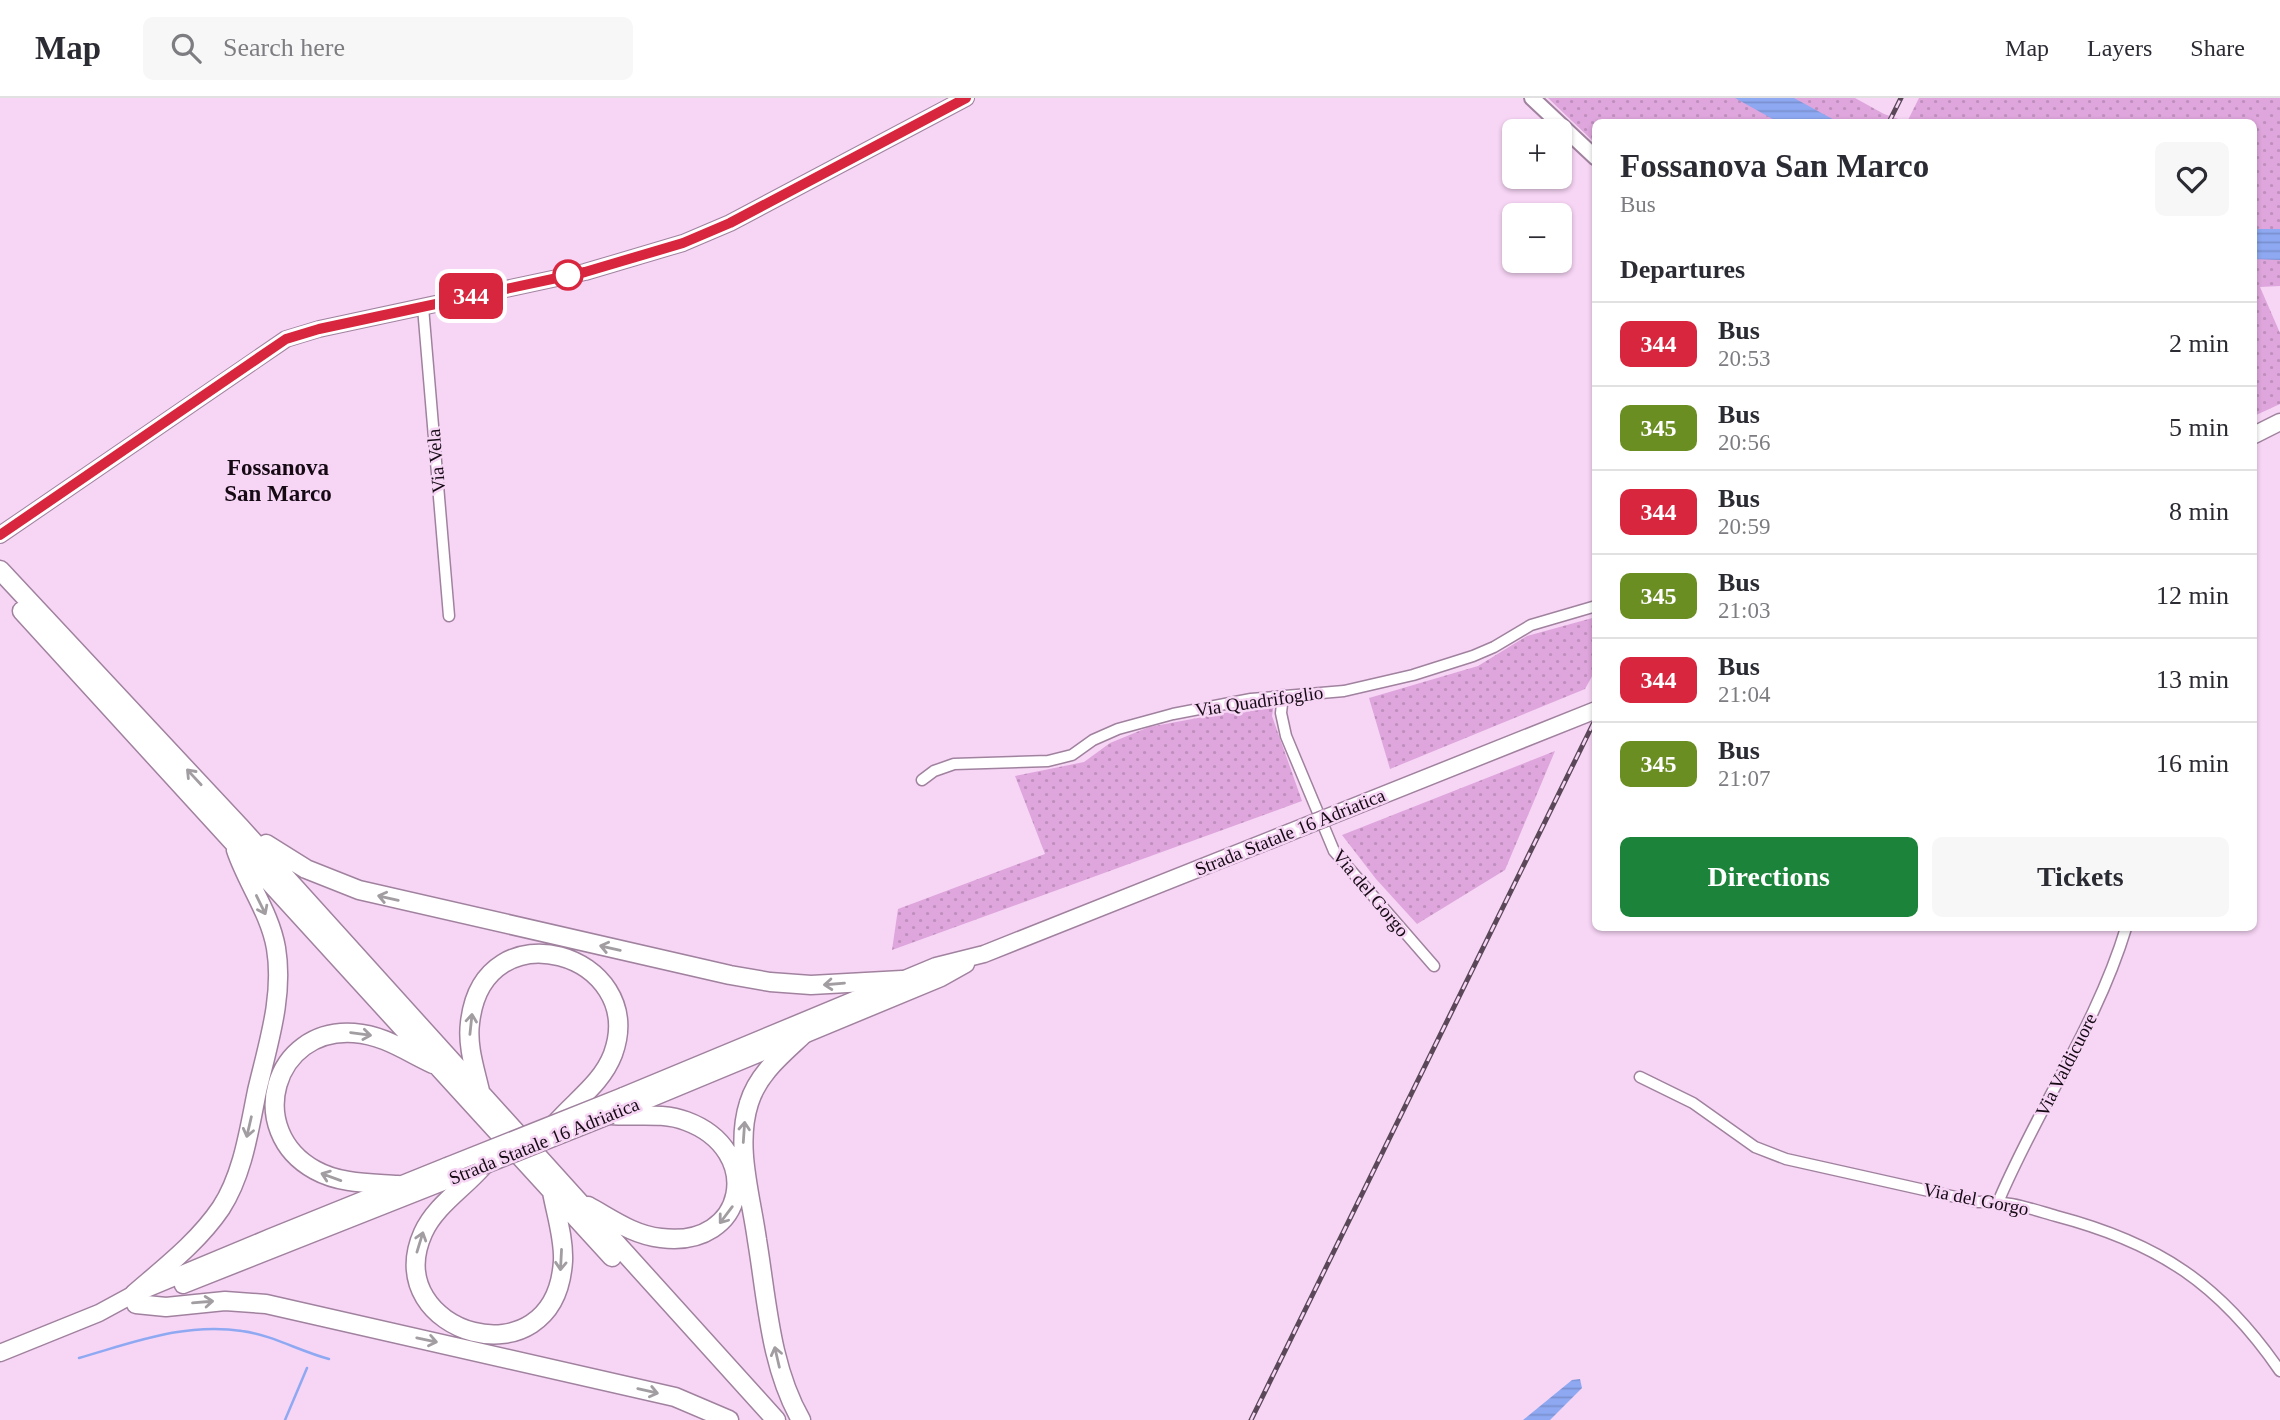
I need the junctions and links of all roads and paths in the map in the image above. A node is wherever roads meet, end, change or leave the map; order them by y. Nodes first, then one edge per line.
1 (966, 98) edge
2 (1532, 98) edge
3 (1592, 154) edge
4 (423, 307) junction
5 (2280, 422) edge
6 (2257, 434) edge
7 (0, 535) edge
8 (3, 581) edge
9 (1592, 607) edge
10 (449, 616) dead end
11 (1283, 695) junction
12 (1592, 712) edge
13 (922, 780) dead end
14 (237, 835) junction
15 (2125, 931) edge
16 (984, 954) junction
17 (1434, 966) dead end
18 (902, 980) junction
19 (805, 1033) junction
20 (441, 1068) junction
21 (1640, 1077) dead end
22 (480, 1091) junction
23 (632, 1107) junction
24 (611, 1115) joint
25 (556, 1123) junction
26 (483, 1166) junction
27 (430, 1179) junction
28 (398, 1185) junction
29 (552, 1192) junction
30 (576, 1199) junction
31 (1999, 1200) junction
32 (135, 1299) junction
33 (0, 1353) edge
34 (2280, 1371) edge
35 (729, 1420) edge
36 (761, 1420) edge
37 (776, 1420) edge
38 (801, 1420) edge

1 - 4 main road
2 - 3 main road
4 - 7 main road
4 - 10 street, Via Vela
5 - 6 main road
8 - 14 highway
9 - 11 street, Via Quadrifoglio
11 - 13 street, Via Quadrifoglio
11 - 17 street, Via del Gorgo
12 - 16 main road, Strada Statale 16 Adriatica, bridge
18 -> 14 highway
14 - 20 highway
14 - 22 highway
14 -> 32 highway
15 - 31 street, Via Valdicuore
16 - 18 main road, Strada Statale 16 Adriatica
16 - 19 main road, Strada Statale 16 Adriatica
18 - 23 main road, Strada Statale 16 Adriatica
19 - 23 main road, Strada Statale 16 Adriatica
38 -> 19 highway
28 -> 20 highway
20 - 29 highway
21 - 31 street, Via del Gorgo
22 -> 25 highway
22 - 30 highway
23 - 24 highway
23 - 25 main road, Strada Statale 16 Adriatica, bridge
23 -> 30 highway
24 - 26 main road, Strada Statale 16 Adriatica, bridge
25 - 27 main road, Strada Statale 16 Adriatica, bridge
26 - 27 main road, Strada Statale 16 Adriatica
29 -> 26 highway
27 - 28 main road, Strada Statale 16 Adriatica
27 - 32 main road, Strada Statale 16 Adriatica
28 - 32 main road, Strada Statale 16 Adriatica
29 - 36 highway
30 - 37 highway
31 - 34 street, Via del Gorgo
32 - 33 main road, Strada Statale 16 Adriatica
32 -> 35 highway

